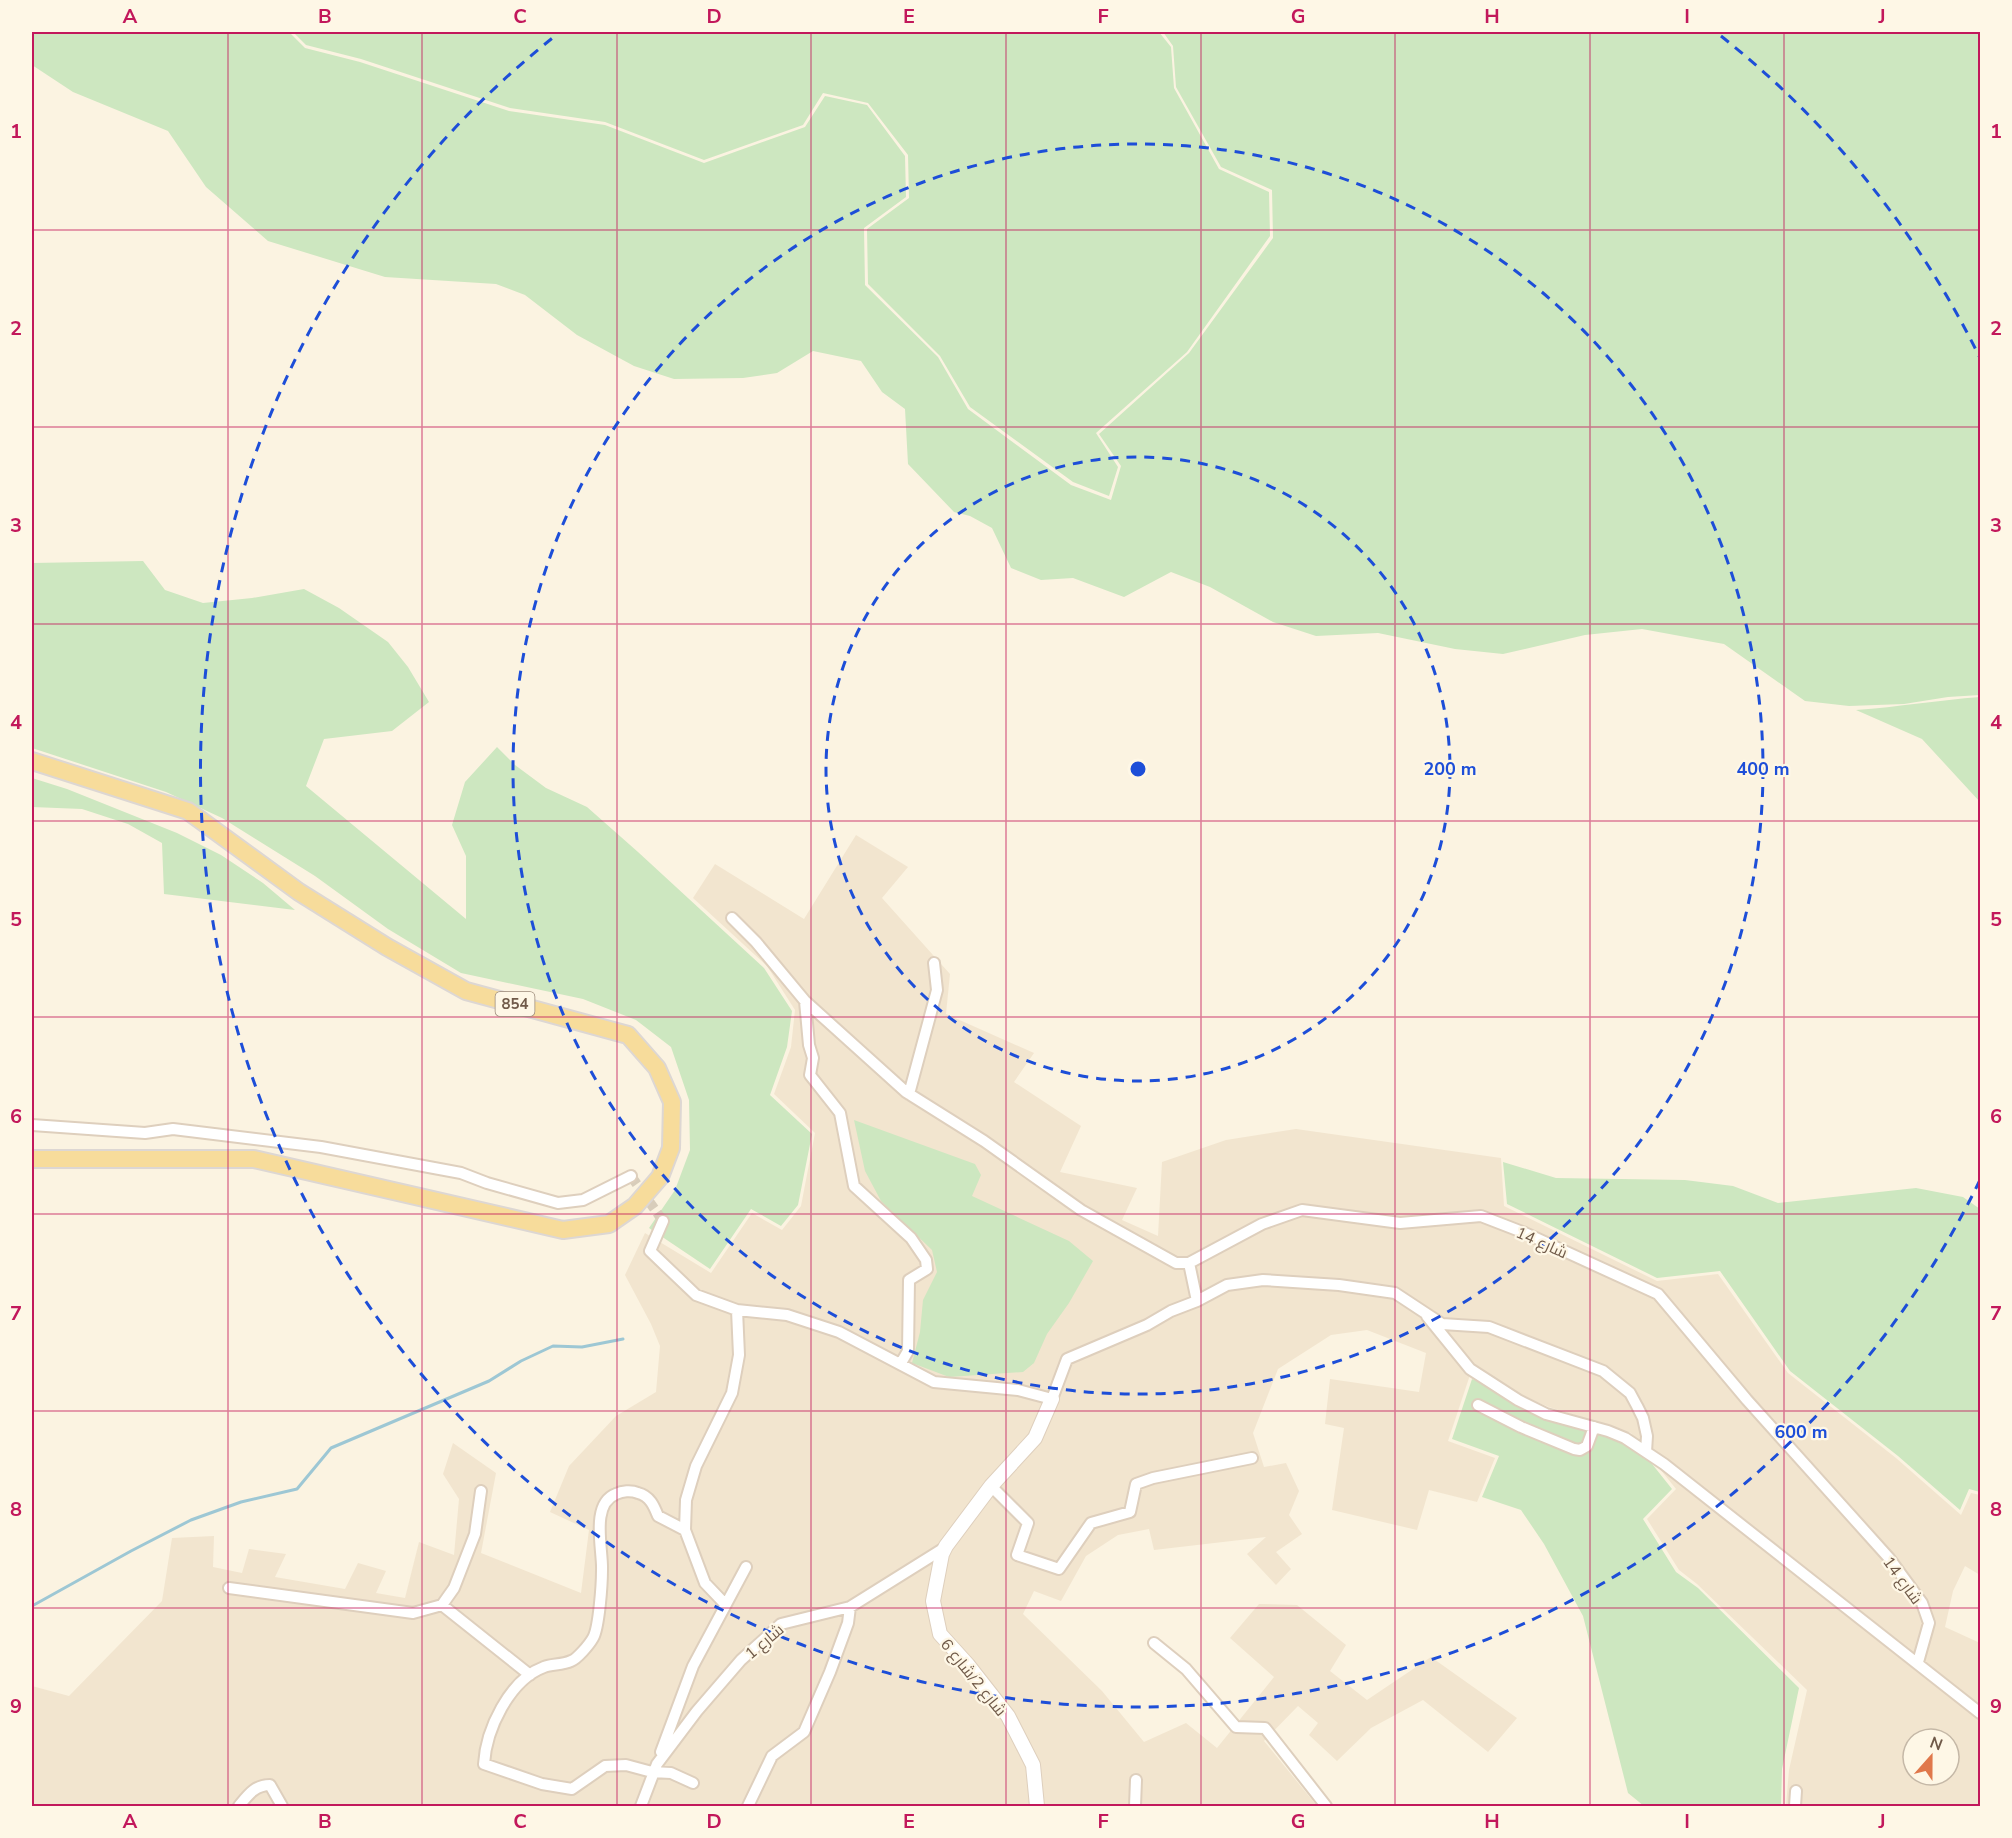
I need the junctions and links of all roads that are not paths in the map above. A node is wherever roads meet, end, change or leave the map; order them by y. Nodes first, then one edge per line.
1 (32, 760) edge
2 (732, 918) dead end
3 (934, 963) dead end
4 (805, 1001) junction
5 (909, 1094) junction
6 (32, 1125) edge
7 (32, 1159) edge
8 (631, 1176) dead end
9 (663, 1221) dead end
10 (1189, 1263) junction
11 (1197, 1300) junction
12 (737, 1310) junction
13 (1427, 1316) junction
14 (901, 1363) junction
15 (1052, 1399) junction
16 (1478, 1405) dead end
17 (1594, 1427) junction
18 (1646, 1452) junction
19 (1252, 1458) dead end
20 (991, 1486) junction
21 (481, 1491) dead end
22 (685, 1530) junction
23 (946, 1546) junction
24 (746, 1567) dead end
25 (229, 1588) dead end
26 (725, 1604) junction
27 (442, 1605) junction
28 (850, 1607) junction
29 (1154, 1643) dead end
30 (1918, 1662) junction
31 (530, 1675) junction
32 (1980, 1713) edge
33 (655, 1768) junction
34 (1136, 1780) dead end
35 (693, 1783) dead end
36 (1796, 1791) dead end
37 (239, 1806) edge
38 (282, 1806) edge
39 (641, 1806) edge
40 (748, 1806) edge
41 (1037, 1806) edge
42 (1135, 1806) edge
43 (1326, 1806) edge
44 (1795, 1806) edge

1 - 7 main road, 854
2 - 4 street
3 - 5 street
4 - 5 street
4 - 14 street
5 - 10 street
6 - 8 street
9 - 12 street
10 - 11 street
10 - 30 street, شارع 14
11 - 13 street
11 - 15 street
12 - 14 street
12 - 22 street
13 - 17 street
13 - 18 street
14 - 15 street
15 - 20 street, شارع 2/شارع 6
16 - 17 street
17 - 18 street
18 - 30 street
19 - 20 street
20 - 23 street, شارع 2/شارع 6
21 - 27 street
22 - 26 street
22 - 31 street
23 - 28 street, شارع 1
23 - 41 street, شارع 2/شارع 6
24 - 26 street
25 - 27 street
26 - 33 street
27 - 31 street
28 - 33 street, شارع 1
28 - 40 street
29 - 43 street
30 - 32 street
31 - 33 street
33 - 35 street
33 - 39 street, شارع 1
34 - 42 street
36 - 44 street
37 - 38 street

